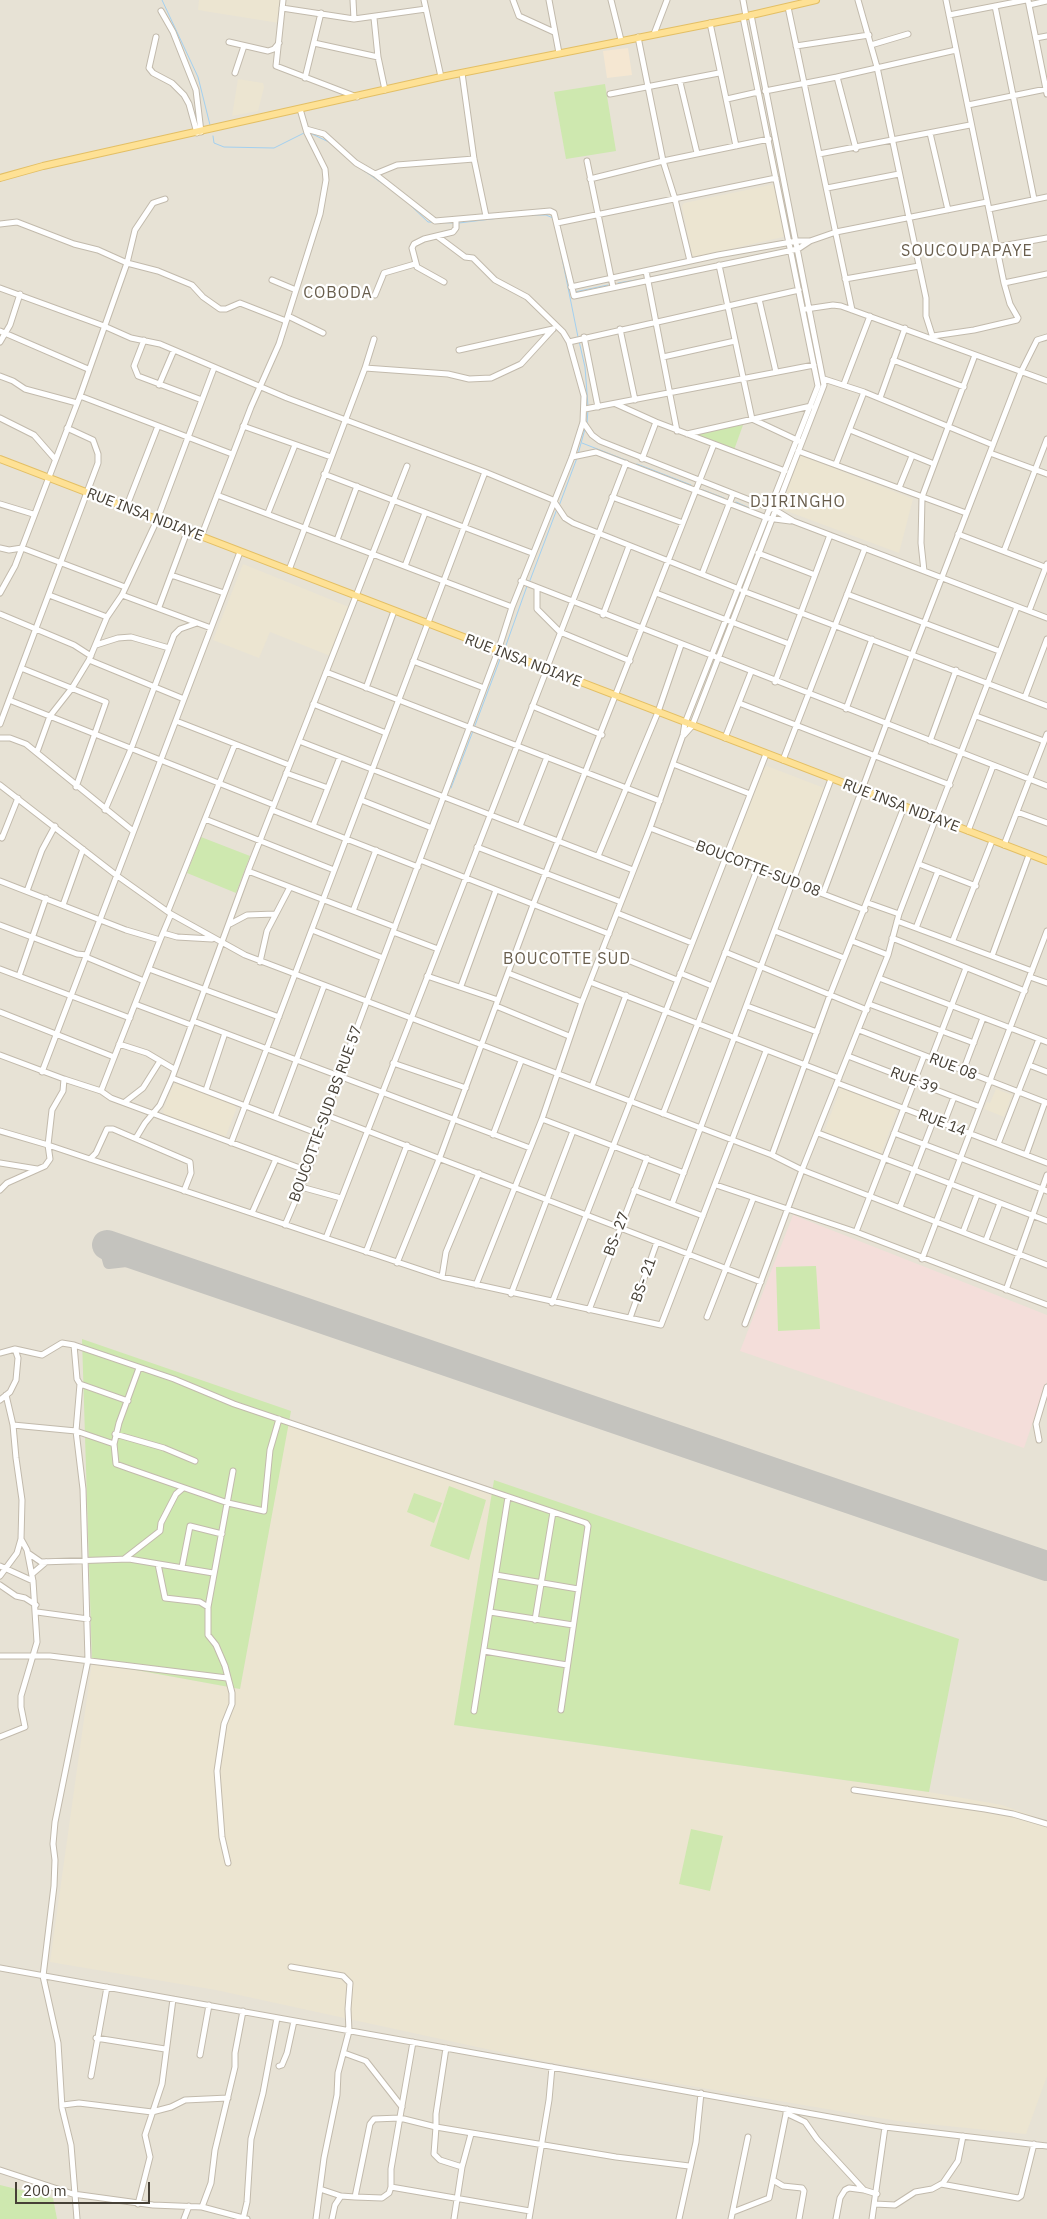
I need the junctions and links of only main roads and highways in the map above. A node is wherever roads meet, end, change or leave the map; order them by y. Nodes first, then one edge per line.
1 (816, 0) edge
2 (0, 178) edge
3 (0, 459) edge
4 (1047, 861) edge

1 - 2 main road
3 - 4 main road, RUE INSA NDIAYE

